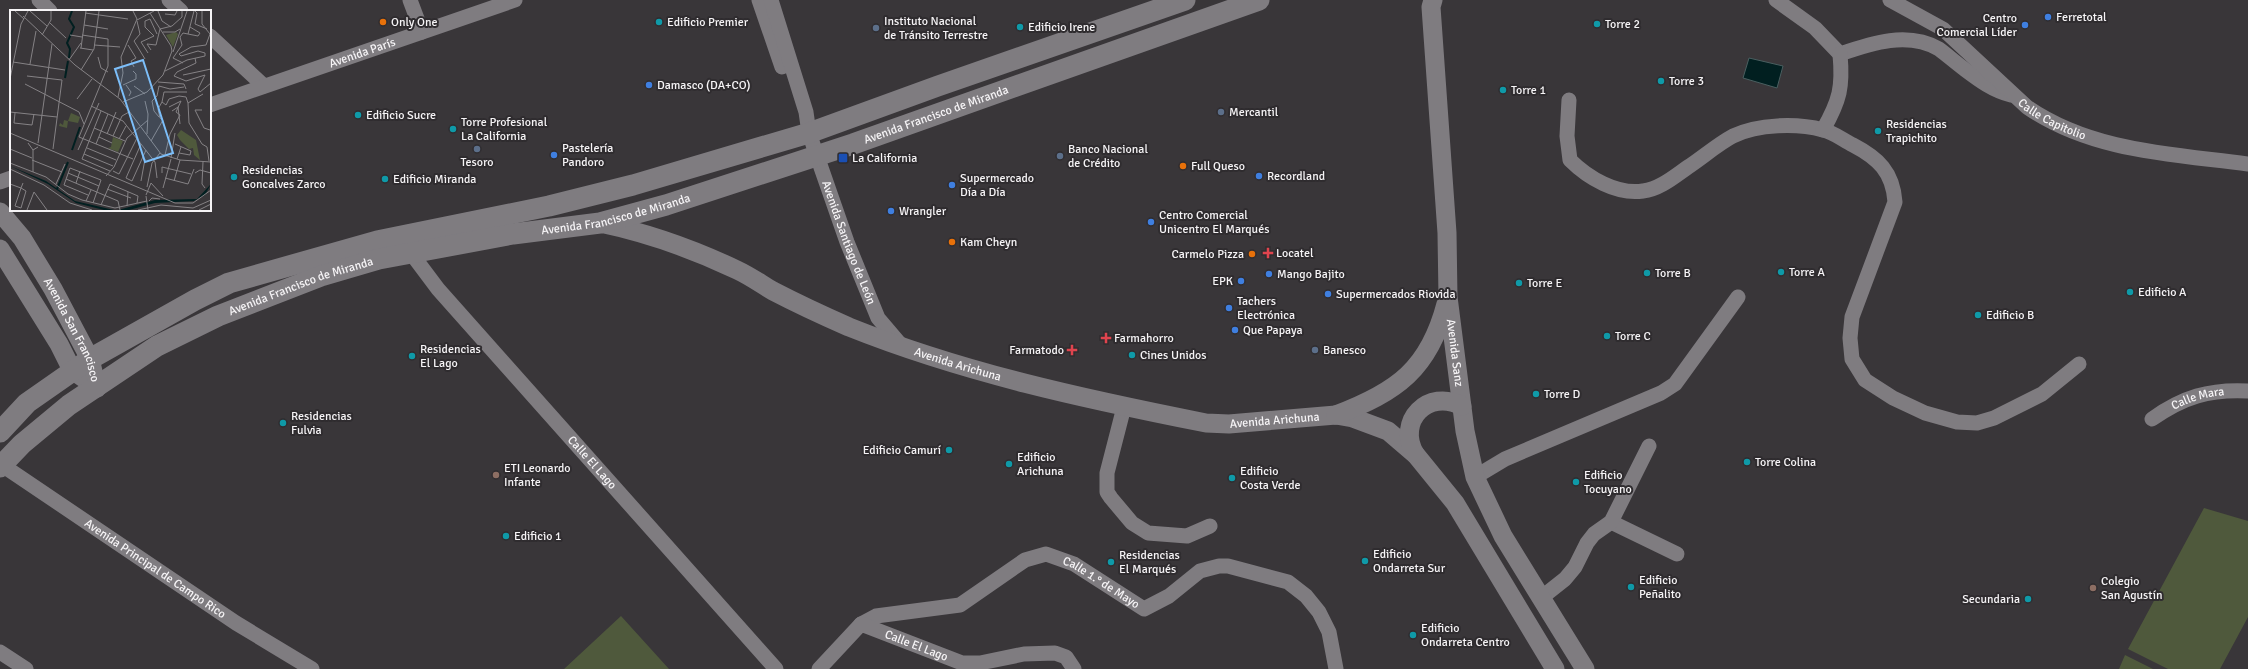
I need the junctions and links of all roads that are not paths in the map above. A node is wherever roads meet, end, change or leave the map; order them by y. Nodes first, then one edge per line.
1 (39, 0) edge
2 (169, 0) edge
3 (410, 0) edge
4 (515, 0) edge
5 (759, 0) edge
6 (771, 0) edge
7 (1185, 0) edge
8 (1259, 0) edge
9 (1776, 0) edge
10 (1890, 0) edge
11 (1431, 2) edge
12 (49, 10) edge
13 (180, 10) edge
14 (422, 32) junction
15 (211, 37) edge
16 (1840, 54) junction
17 (264, 86) junction
18 (2016, 96) junction
19 (1569, 100) dead end
20 (211, 105) edge
21 (1823, 130) junction
22 (809, 133) junction
23 (816, 156) junction
24 (2248, 164) edge
25 (10, 178) edge
26 (0, 182) edge
27 (0, 212) edge
28 (600, 223) junction
29 (0, 249) edge
30 (411, 253) junction
31 (1448, 297) junction
32 (1738, 297) dead end
33 (901, 344) junction
34 (90, 359) junction
35 (2079, 364) dead end
36 (72, 370) junction
37 (97, 388) junction
38 (2248, 391) edge
39 (1124, 406) junction
40 (1462, 406) junction
41 (1336, 415) junction
42 (2152, 420) dead end
43 (0, 432) edge
44 (1649, 446) dead end
45 (1416, 455) junction
46 (1, 466) edge
47 (1475, 476) junction
48 (1611, 522) junction
49 (1210, 526) dead end
50 (1677, 554) dead end
51 (1541, 598) junction
52 (861, 624) junction
53 (0, 652) edge
54 (26, 669) edge
55 (312, 669) edge
56 (776, 669) edge
57 (819, 669) edge
58 (1074, 669) edge
59 (1336, 669) edge
60 (1556, 669) edge
61 (1584, 669) edge

1 - 12 street
2 - 13 street
3 - 14 street
4 - 14 street, Avenida París
5 - 22 street, Avenida Santiago de León
6 - 22 street, Avenida Santiago de León
7 - 22 main road, Avenida Francisco de Miranda
8 - 23 main road, Avenida Francisco de Miranda
9 - 16 street
10 - 18 street, Calle Capitolio
11 - 31 street, Avenida Sanz
14 - 17 street, Avenida París
15 - 17 street
16 - 18 street
16 - 21 street
17 - 20 street, Avenida París
18 - 24 street, Calle Capitolio
19 - 21 street
21 - 35 street
22 - 23 street, Avenida Santiago de León
22 - 34 main road, Avenida Francisco de Miranda
23 - 28 main road, Avenida Francisco de Miranda
23 - 33 street, Avenida Santiago de León
25 - 26 street
27 - 34 street, Avenida San Francisco
28 - 30 main road, Avenida Francisco de Miranda
28 - 33 street, Avenida Arichuna
29 - 36 street, Avenida San Francisco
30 - 37 main road, Avenida Francisco de Miranda
30 - 56 street, Calle El Lago
31 - 40 street, Avenida Sanz
31 - 41 street
32 - 47 street
33 - 39 street, Avenida Arichuna
34 - 36 main road, Avenida Francisco de Miranda
34 - 37 street, Avenida San Francisco
36 - 37 street, Avenida San Francisco
36 - 43 main road, Avenida Francisco de Miranda
37 - 46 main road, Avenida Francisco de Miranda
38 - 42 street, Calle Mara
39 - 41 street, Avenida Arichuna
39 - 49 street
40 - 45 street
40 - 47 street, Avenida Sanz
41 - 45 street
44 - 48 street
45 - 60 street
46 - 55 street, Avenida Principal de Campo Rico
47 - 51 street, Avenida Sanz
48 - 50 street
48 - 51 street
51 - 61 street, Avenida Sanz
52 - 57 street
52 - 58 street, Calle El Lago
52 - 59 street, Calle 1.° de Mayo
53 - 54 street

